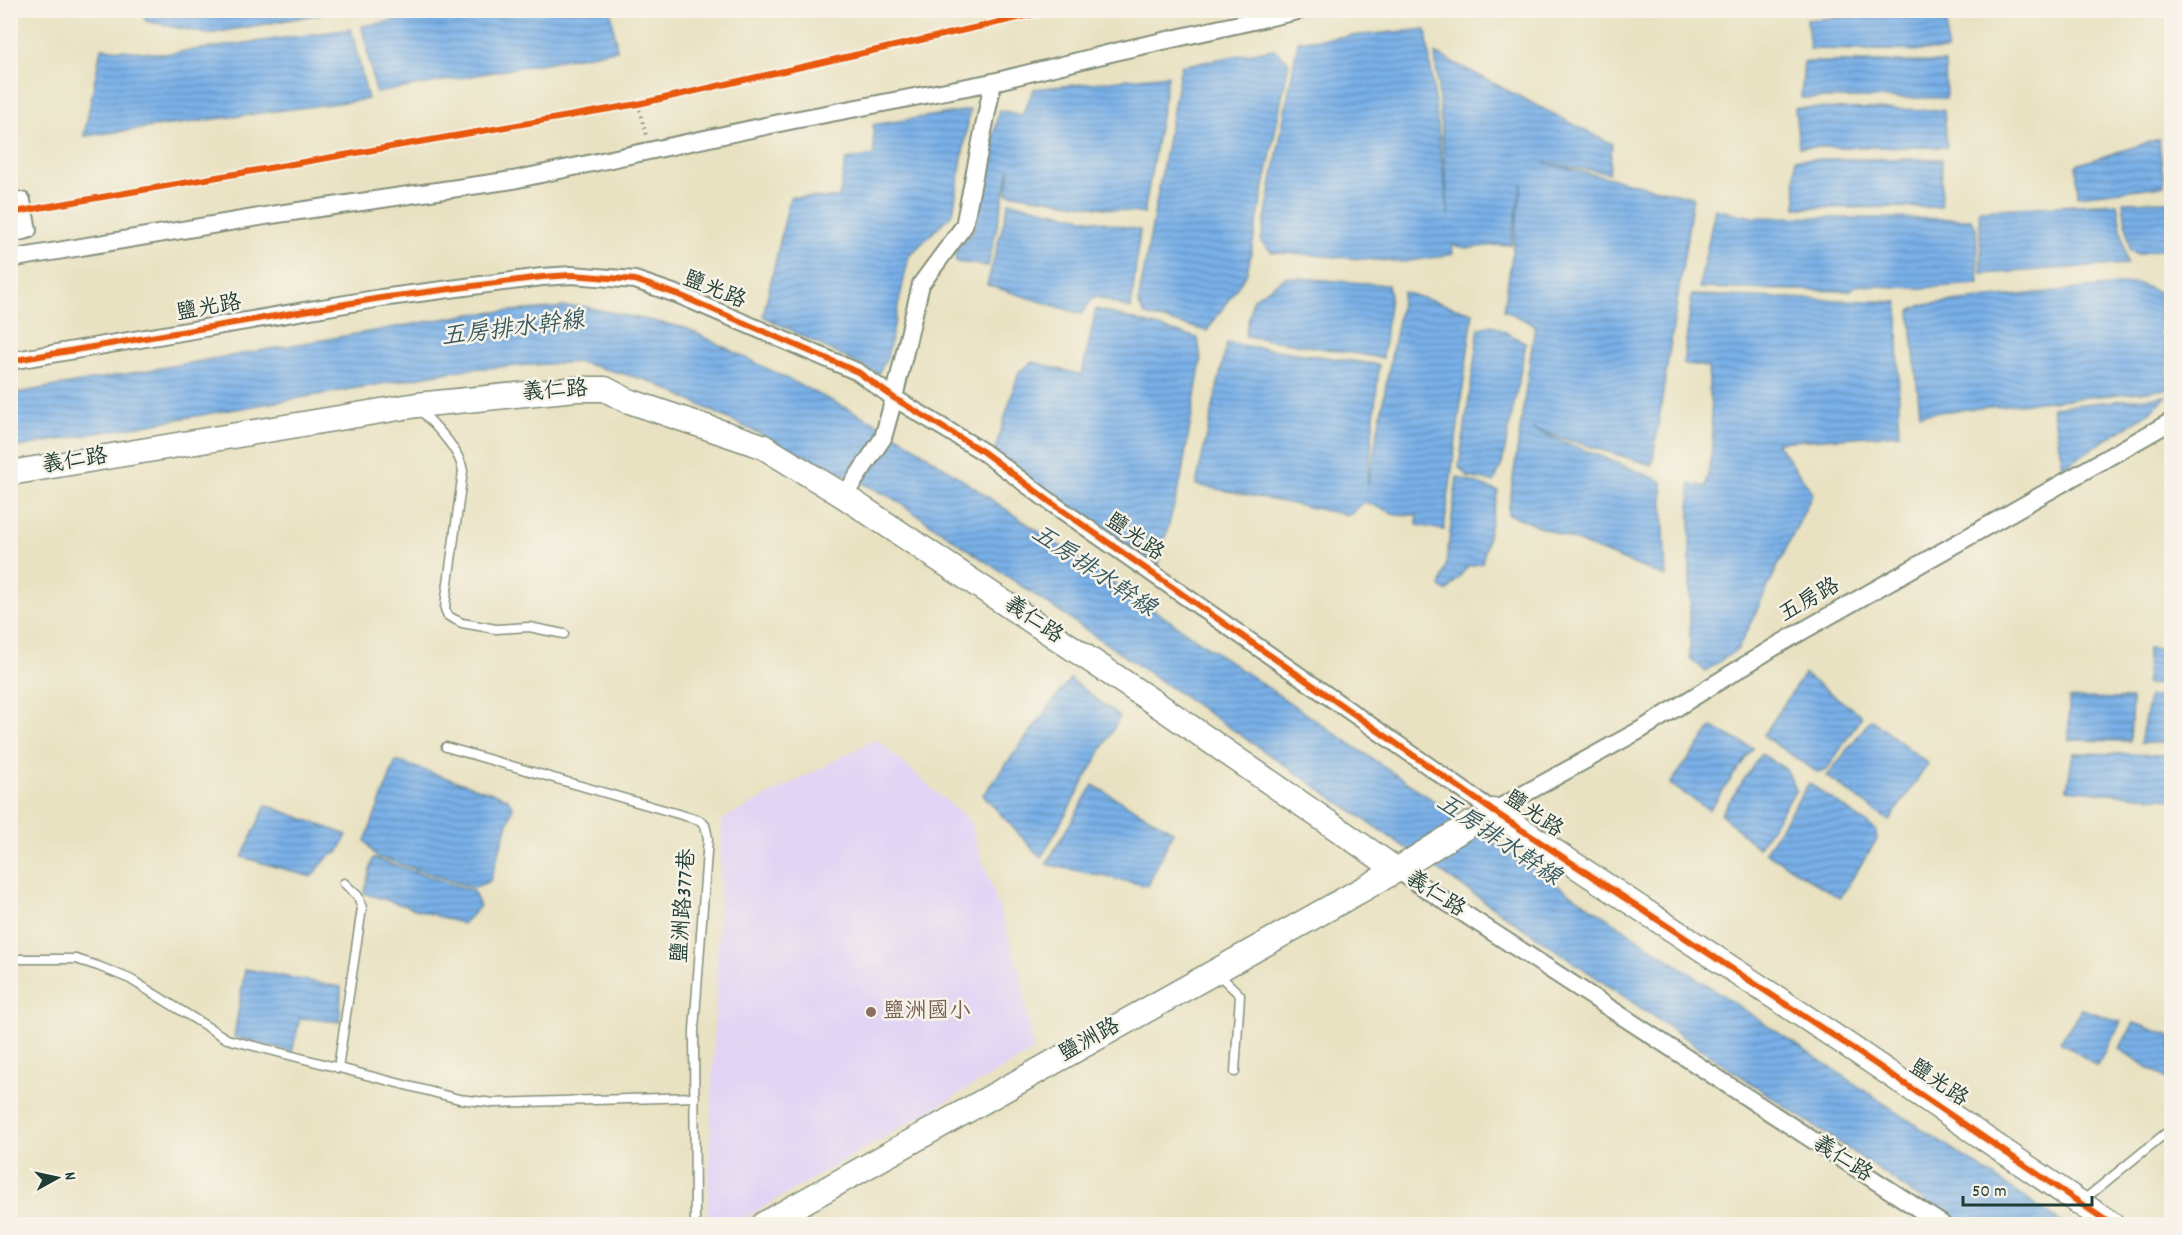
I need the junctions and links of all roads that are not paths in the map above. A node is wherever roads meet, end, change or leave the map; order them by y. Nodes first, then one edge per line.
1 (1302, 10) edge
2 (1240, 17) edge
3 (993, 82) junction
4 (10, 199) edge
5 (10, 234) edge
6 (10, 258) edge
7 (10, 362) edge
8 (894, 398) junction
9 (417, 405) junction
10 (2172, 421) edge
11 (10, 473) edge
12 (848, 490) junction
13 (564, 634) dead end
14 (446, 747) dead end
15 (1493, 811) junction
16 (1472, 823) joint
17 (1406, 864) junction
18 (344, 883) dead end
19 (10, 959) edge
20 (1215, 971) junction
21 (338, 1068) junction
22 (1235, 1072) dead end
23 (695, 1097) junction
24 (2172, 1128) edge
25 (2080, 1203) junction
26 (695, 1224) edge
27 (765, 1224) edge
28 (1942, 1224) edge
29 (2111, 1224) edge

1 - 2 street
2 - 3 street
3 - 6 street
3 - 8 street
4 - 5 street
7 - 8 street, 鹽光路
8 - 12 street
8 - 15 street, 鹽光路
9 - 11 street, 義仁路
9 - 12 street, 義仁路
9 - 13 lane
10 - 15 street, 五房路
12 - 17 street, 義仁路
14 - 23 lane, 鹽洲路377巷
15 - 16 street, 五房路
15 - 25 street, 鹽光路
16 - 17 street, 鹽洲路
17 - 20 street, 鹽洲路
17 - 28 street, 義仁路
18 - 21 lane
19 - 21 lane
20 - 22 lane
20 - 27 street, 鹽洲路
21 - 23 lane
23 - 26 lane, 鹽洲路377巷
24 - 25 lane
25 - 29 street, 鹽光路

